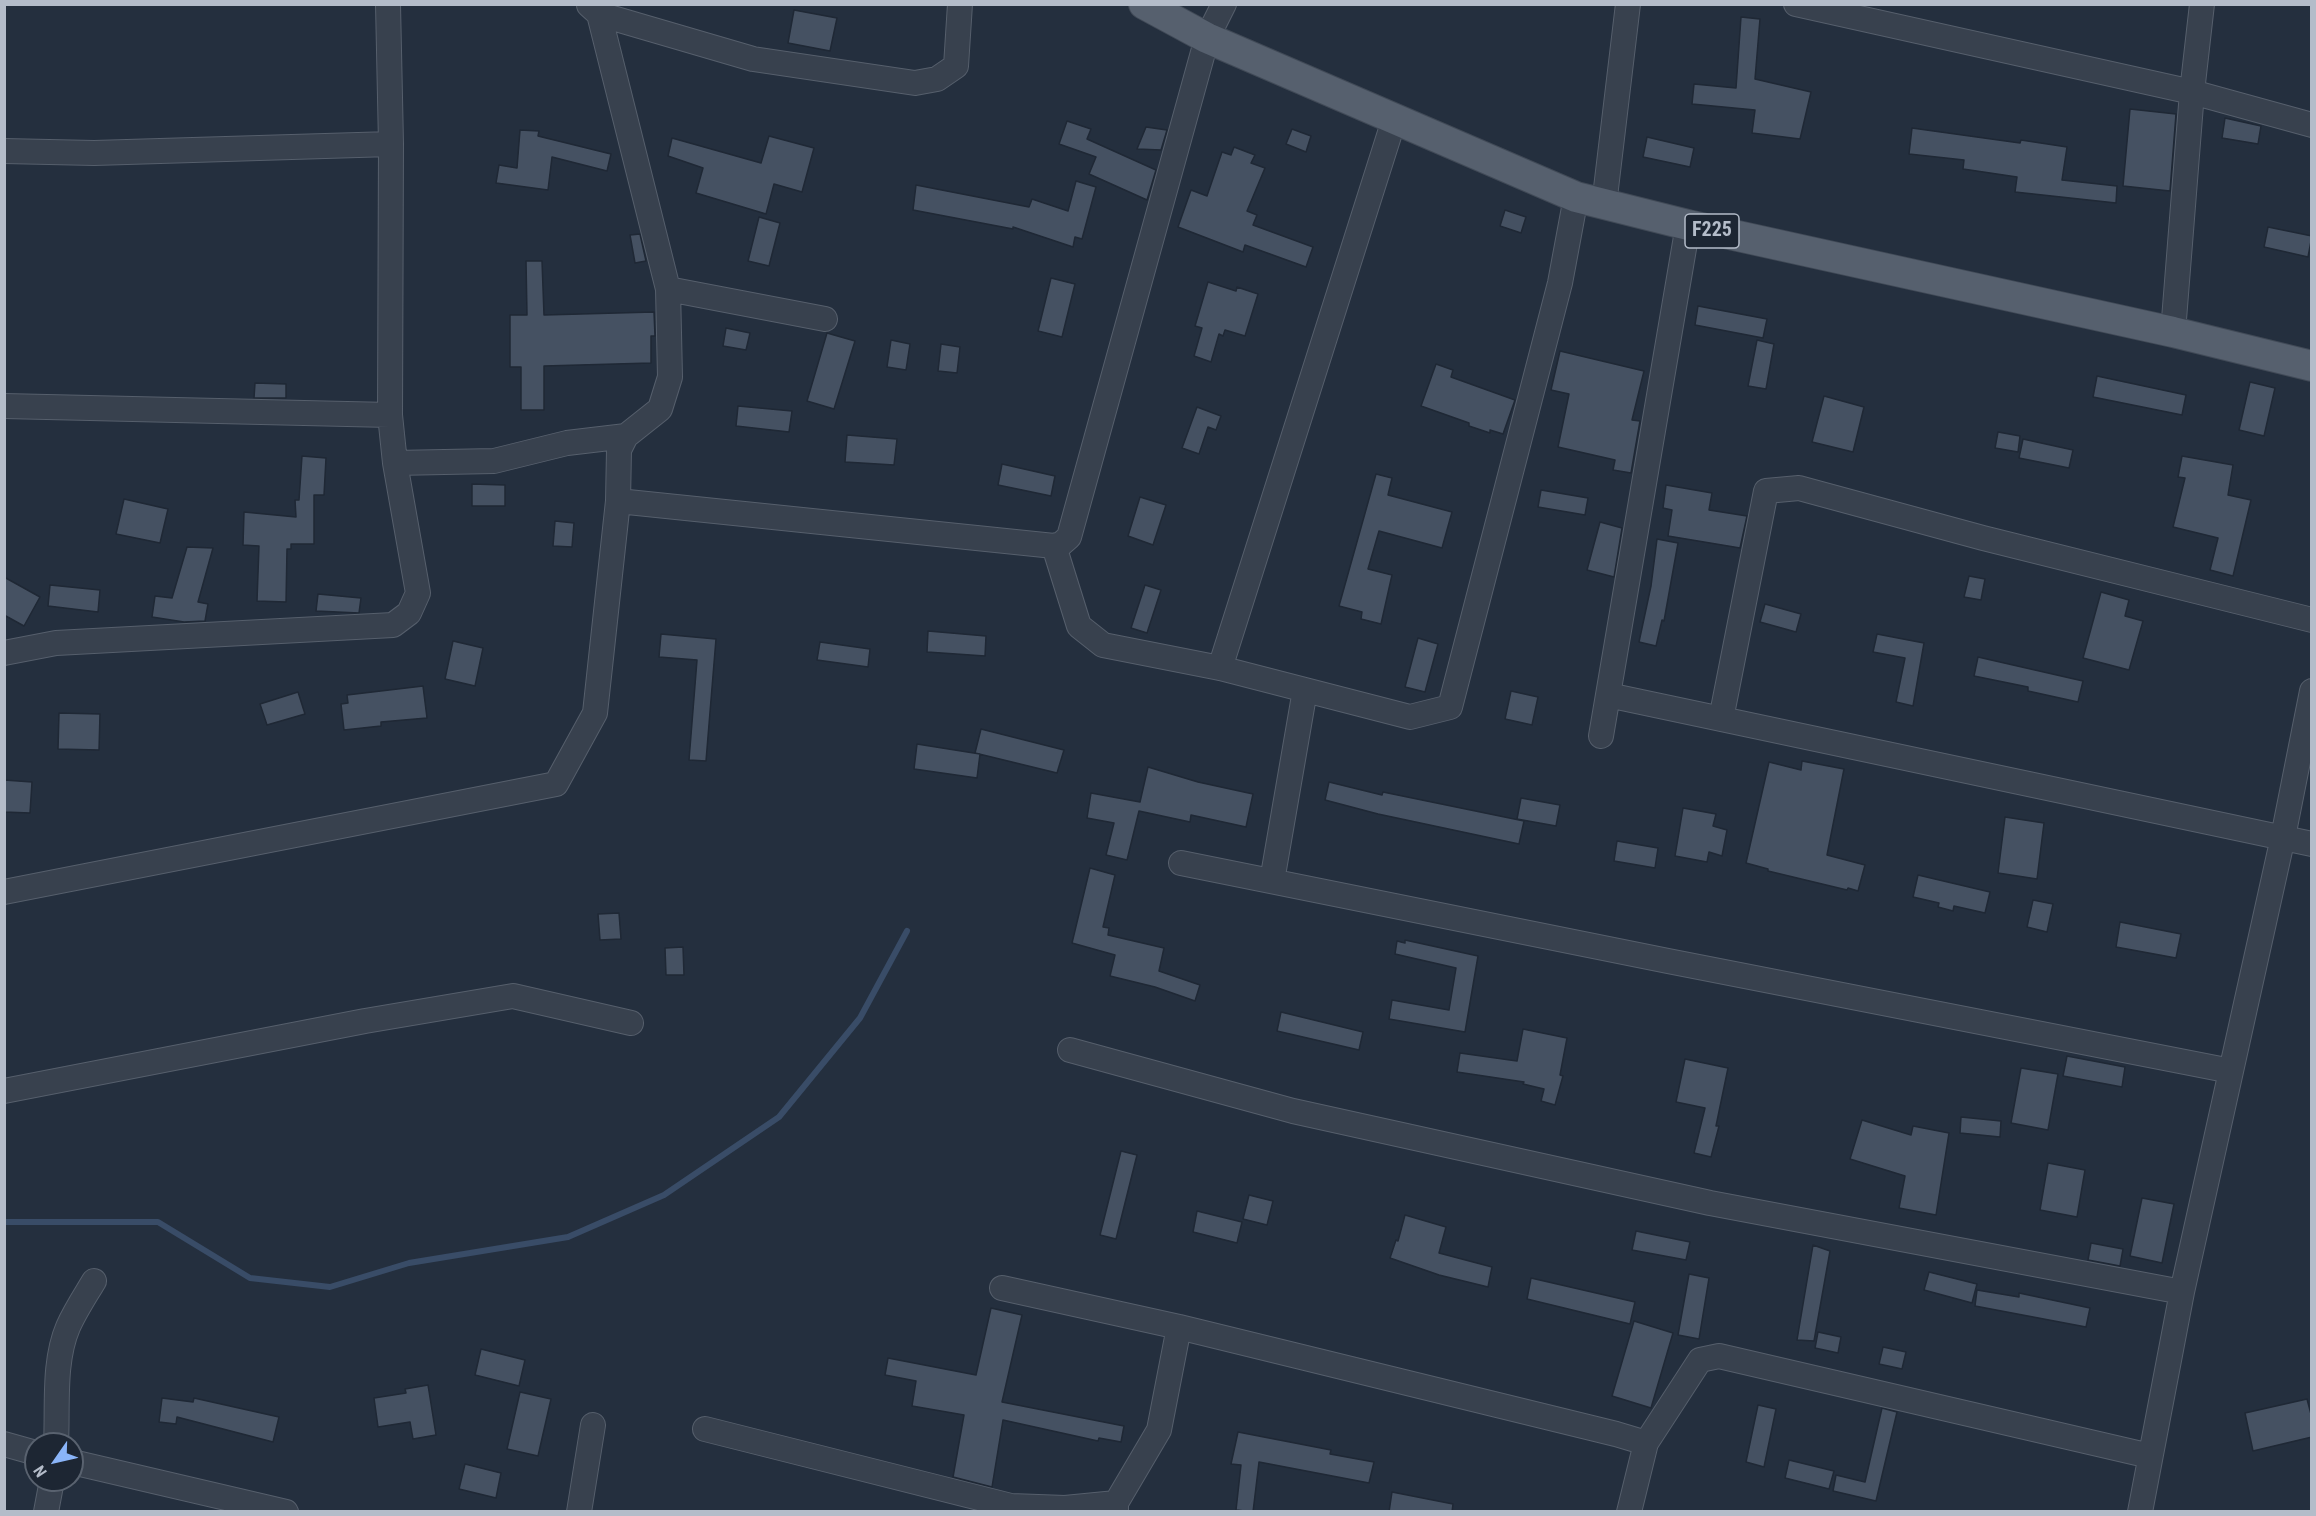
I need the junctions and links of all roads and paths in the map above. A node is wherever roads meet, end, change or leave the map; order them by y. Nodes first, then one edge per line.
1 (388, 4) edge
2 (960, 4) edge
3 (1144, 4) edge
4 (1224, 4) edge
5 (1629, 4) edge
6 (1796, 4) edge
7 (2202, 4) edge
8 (594, 9) edge
9 (1207, 38) junction
10 (2192, 93) junction
11 (1394, 120) junction
12 (2312, 125) edge
13 (391, 144) junction
14 (4, 152) edge
15 (1576, 197) junction
16 (1604, 205) junction
17 (1688, 225) junction
18 (668, 288) junction
19 (825, 319) dead end
20 (2173, 332) junction
21 (2312, 366) edge
22 (4, 406) edge
23 (390, 415) junction
24 (626, 436) junction
25 (395, 463) junction
26 (618, 501) junction
27 (1054, 546) junction
28 (2312, 620) edge
29 (4, 653) edge
30 (1220, 668) junction
31 (1305, 690) junction
32 (2312, 691) edge
33 (1608, 695) junction
34 (1721, 718) junction
35 (1601, 736) dead end
36 (2283, 837) junction
37 (2312, 844) edge
38 (1181, 863) dead end
39 (1272, 881) junction
40 (4, 892) edge
41 (631, 1023) dead end
42 (1071, 1050) dead end
43 (2231, 1071) junction
44 (4, 1091) edge
45 (94, 1281) dead end
46 (1002, 1288) dead end
47 (2182, 1292) junction
48 (1179, 1327) junction
49 (593, 1425) dead end
50 (705, 1429) dead end
51 (56, 1432) edge
52 (1647, 1443) junction
53 (4, 1444) edge
54 (24, 1449) edge
55 (2150, 1456) junction
56 (84, 1464) edge
57 (50, 1492) edge
58 (1116, 1507) edge
59 (46, 1512) edge
60 (286, 1512) edge
61 (579, 1512) edge
62 (1629, 1512) edge
63 (2140, 1512) edge

1 - 13 street
2 - 8 street
3 - 9 main road, F225
4 - 9 street
5 - 16 street
6 - 10 street
7 - 10 street
8 - 18 street
9 - 11 main road, F225
9 - 27 street
10 - 12 street
10 - 20 street
11 - 15 main road, F225
11 - 30 street
13 - 14 street
13 - 23 street
15 - 16 main road, F225
15 - 31 street
16 - 17 main road, F225
17 - 20 main road, F225
17 - 33 street
18 - 19 street
18 - 24 street
20 - 21 main road, F225
22 - 23 street
23 - 25 street
24 - 25 street
24 - 26 street
25 - 29 street
26 - 27 street
26 - 40 street
27 - 30 street
28 - 34 street
30 - 31 street
31 - 39 street
32 - 36 street
33 - 34 street
33 - 35 street
34 - 36 street
36 - 37 street
36 - 43 street
38 - 39 street
39 - 43 street
41 - 44 street
42 - 47 street
43 - 47 street
45 - 51 street
46 - 48 street
47 - 55 street
48 - 52 street
48 - 58 street
49 - 61 street
50 - 58 street
52 - 55 street
52 - 62 street
53 - 54 street
55 - 63 street
56 - 60 street
57 - 59 street

